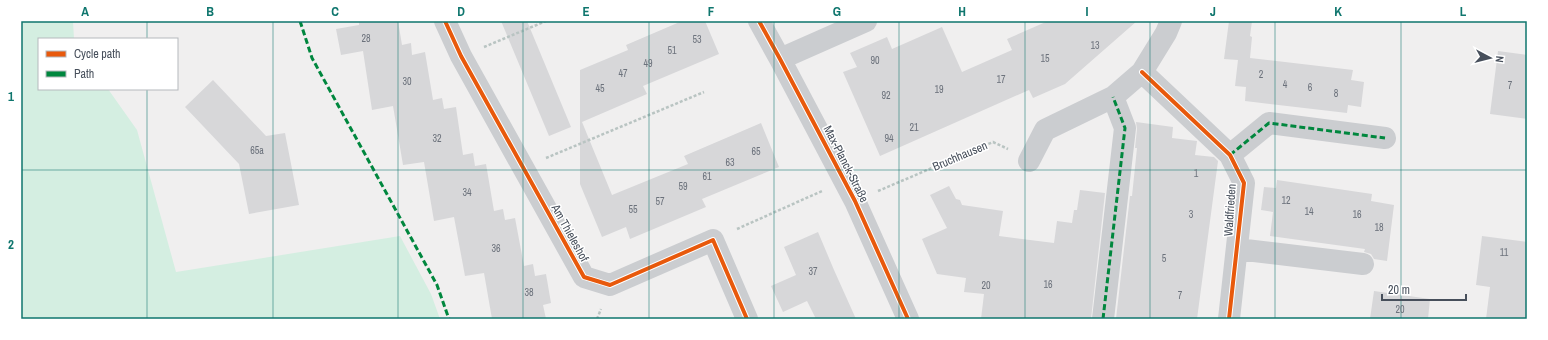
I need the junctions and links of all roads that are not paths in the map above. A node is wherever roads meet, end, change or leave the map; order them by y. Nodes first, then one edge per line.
1 (445, 21) edge
2 (759, 21) edge
3 (866, 21) edge
4 (1171, 21) edge
5 (780, 59) junction
6 (1142, 72) junction
7 (1113, 97) junction
8 (1385, 138) dead end
9 (1230, 155) junction
10 (1029, 161) road end
11 (1237, 248) junction
12 (1363, 264) dead end
13 (747, 319) edge
14 (908, 319) edge
15 (1103, 319) edge
16 (1229, 319) edge

1 - 13 street, Am Thieleshof
2 - 5 street, Max-Planck-Straße
3 - 5 street
4 - 6 street
5 - 14 street, Max-Planck-Straße
6 - 7 street
6 - 9 street, Waldfrieden
7 - 10 street
7 - 15 street
8 - 9 street
9 - 11 street, Waldfrieden
11 - 12 street
11 - 16 street, Waldfrieden

